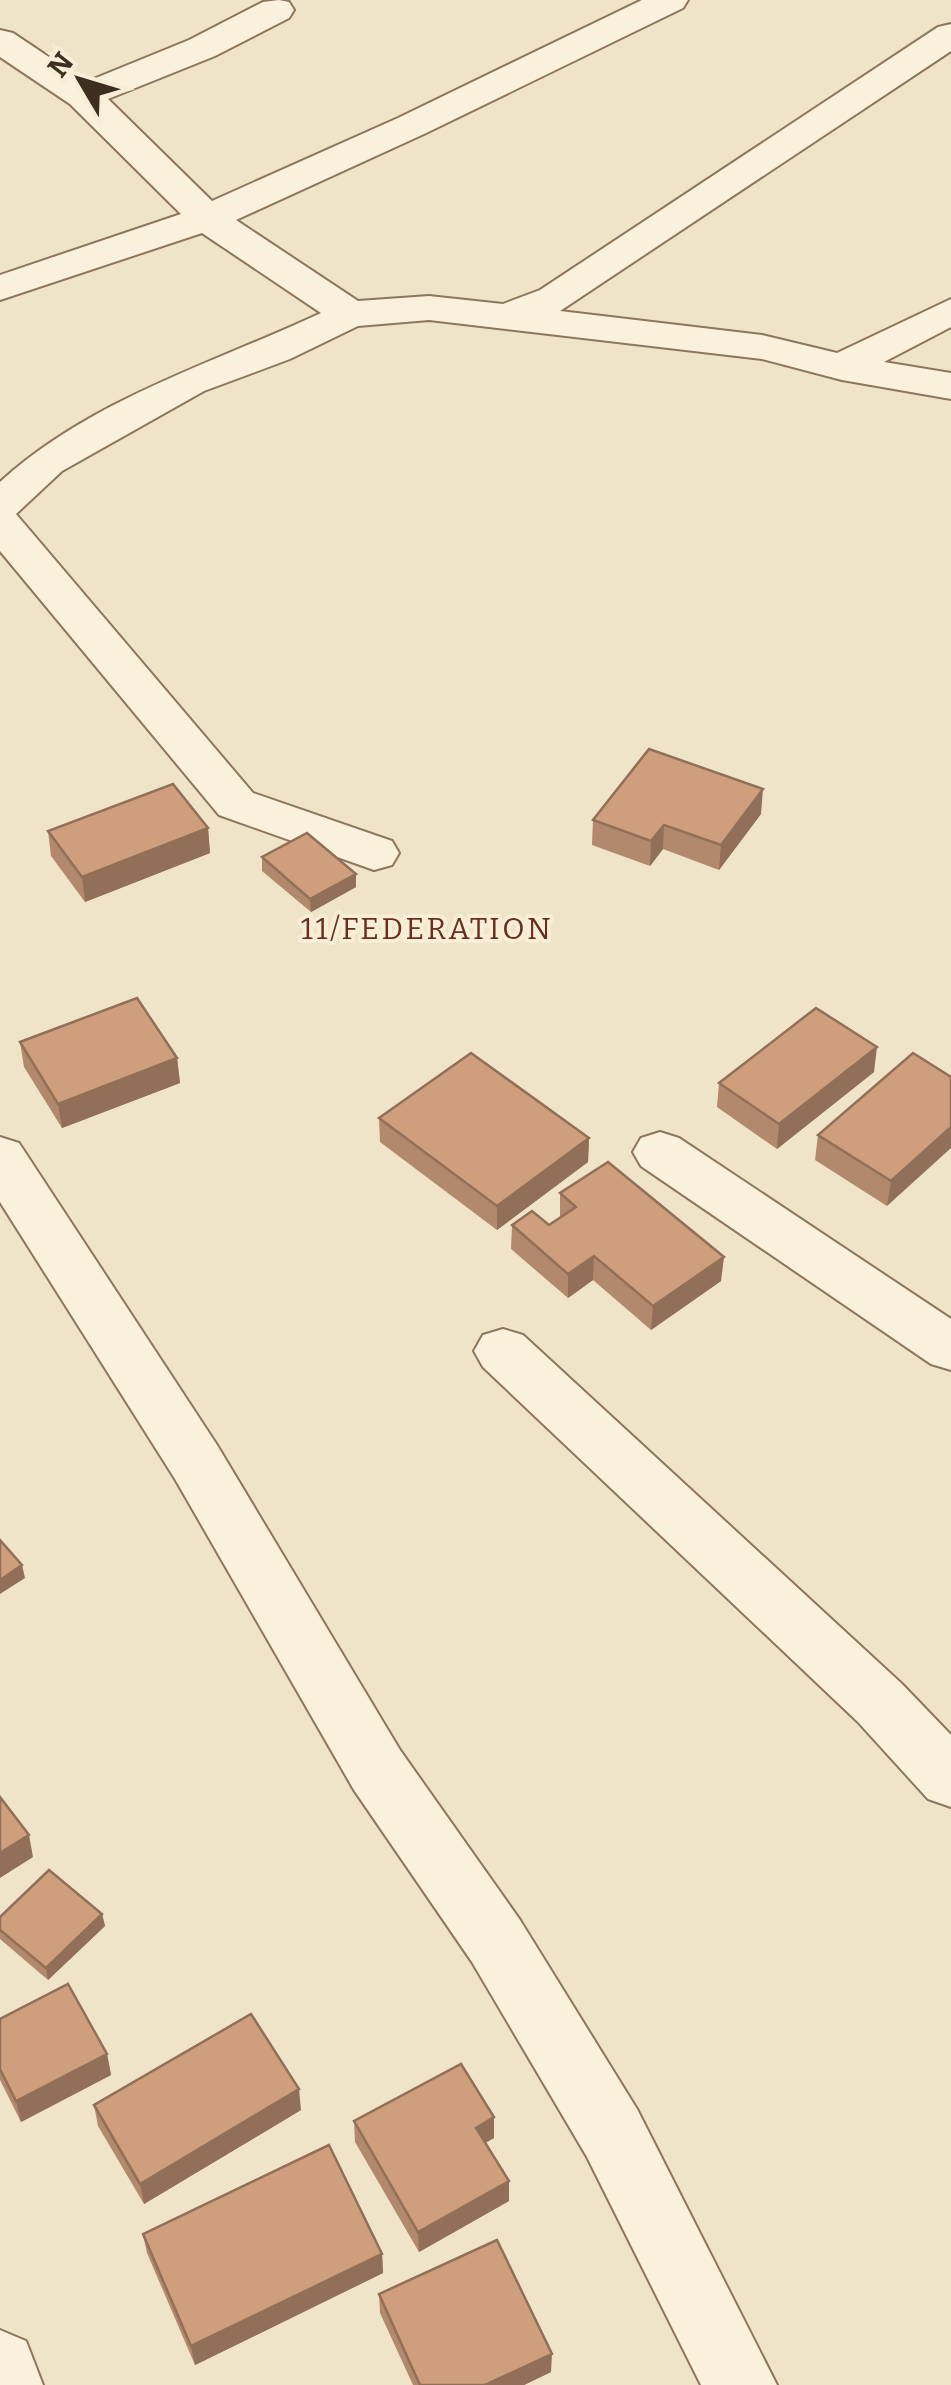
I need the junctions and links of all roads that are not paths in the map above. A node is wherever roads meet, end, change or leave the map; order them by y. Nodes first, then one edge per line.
1 (670, 0) edge
2 (276, 10) dead end
3 (951, 35) edge
4 (0, 41) edge
5 (84, 96) junction
6 (208, 218) junction
7 (0, 288) edge
8 (951, 312) edge
9 (350, 314) junction
10 (504, 318) junction
11 (842, 367) junction
12 (951, 386) edge
13 (0, 505) edge
14 (0, 523) edge
15 (374, 853) dead end
16 (660, 1152) dead end
17 (0, 1157) edge
18 (951, 1348) edge
19 (503, 1351) dead end
20 (951, 1779) edge
21 (0, 2367) edge
22 (6, 2385) edge
23 (740, 2385) edge

1 - 6 street
2 - 5 street
3 - 10 street
4 - 5 street
5 - 6 street
6 - 7 street
6 - 9 street
8 - 11 street
9 - 10 street
9 - 13 street
10 - 11 street
11 - 12 street
14 - 15 street
16 - 18 street
17 - 23 street
19 - 20 street
21 - 22 street

